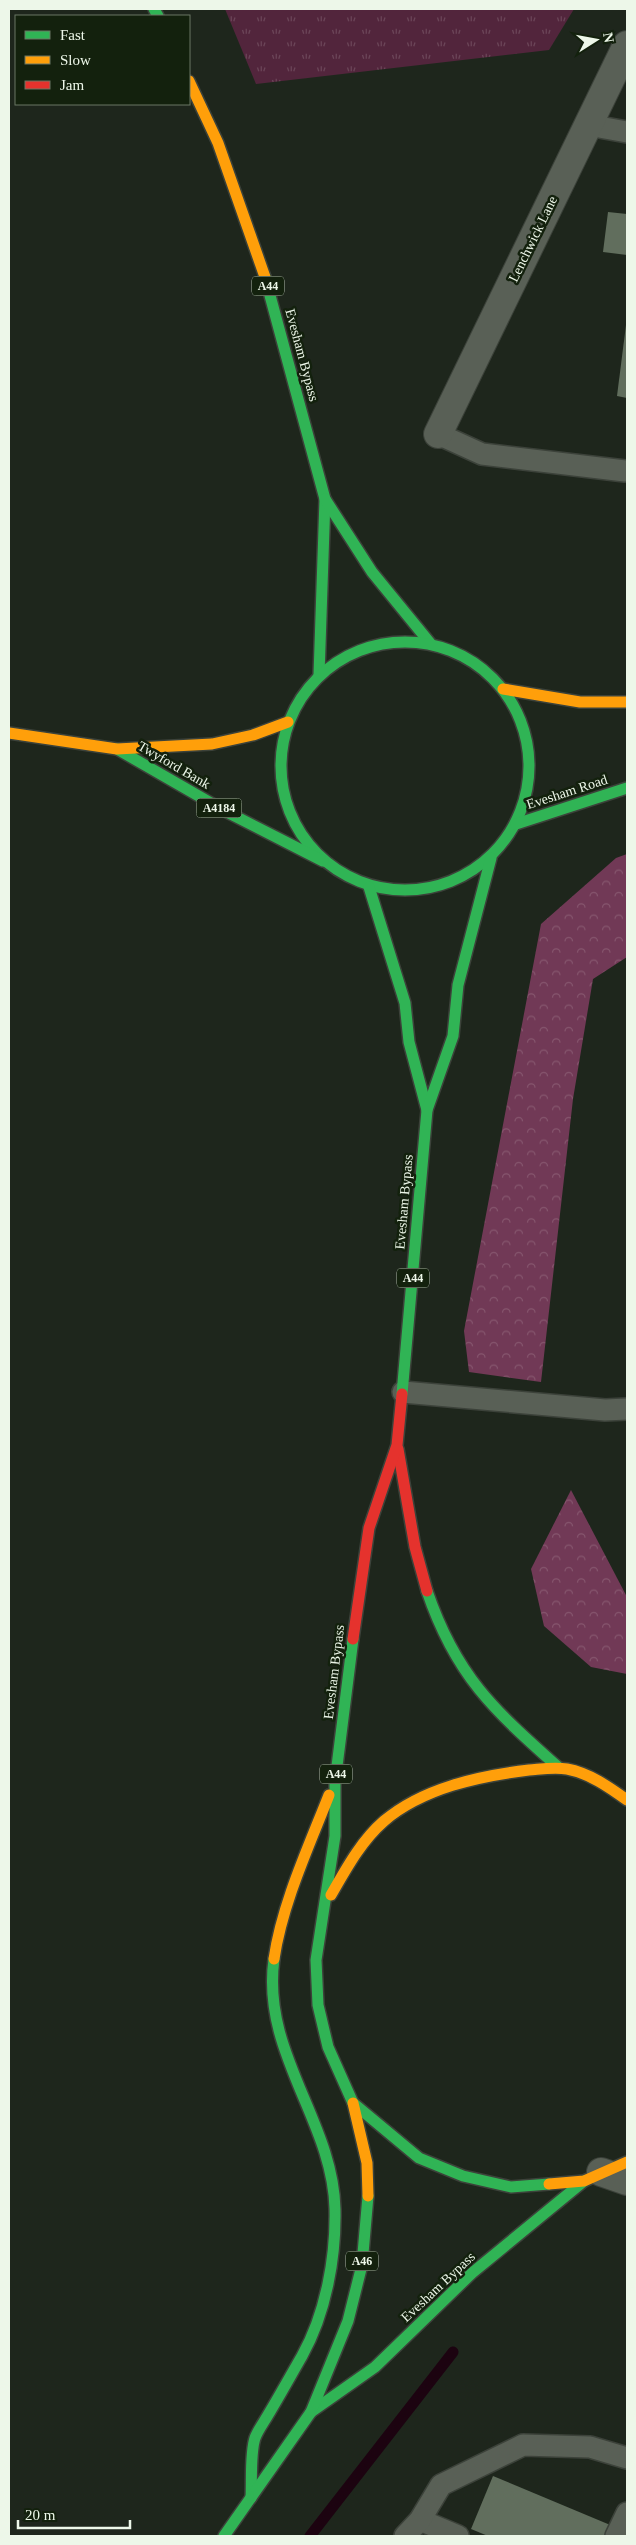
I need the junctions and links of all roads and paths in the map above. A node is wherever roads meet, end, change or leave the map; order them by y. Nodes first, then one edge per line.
1 (627, 45) edge
2 (190, 83) edge
3 (588, 125) junction
4 (627, 132) edge
5 (438, 434) joint
6 (626, 471) dead end
7 (325, 499) junction
8 (430, 644) junction
9 (319, 675) junction
10 (503, 689) junction
11 (627, 702) edge
12 (288, 722) junction
13 (9, 733) edge
14 (118, 749) junction
15 (627, 788) edge
16 (516, 824) junction
17 (491, 858) junction
18 (323, 862) junction
19 (369, 887) junction
20 (427, 1110) junction
21 (403, 1392) junction
22 (627, 1409) edge
23 (397, 1445) junction
24 (558, 1768) junction
25 (335, 1782) junction
26 (606, 1784) junction
27 (627, 1788) edge
28 (627, 1800) edge
29 (324, 1907) junction
30 (353, 2103) junction
31 (627, 2162) edge
32 (593, 2177) junction
33 (627, 2181) edge
34 (311, 2412) junction
35 (627, 2458) edge
36 (251, 2498) junction
37 (627, 2512) edge
38 (420, 2520) junction
39 (224, 2536) edge
40 (405, 2536) edge
41 (458, 2536) edge
42 (616, 2536) edge

1 - 3 street, Lenchwick Lane
2 - 7 main road, Evesham Bypass / A44
3 - 4 lane
3 - 5 street, Lenchwick Lane
5 - 6 lane
7 - 8 main road, Evesham Bypass / A44
7 - 9 main road, Evesham Bypass / A44
8 - 9 main road
8 - 10 main road
9 - 12 main road
10 - 11 main road
10 - 16 main road
12 - 14 main road, Twyford Bank / A4184
12 - 18 main road
13 - 14 main road, Twyford Bank / A4184
14 - 18 main road, Twyford Bank / A4184
15 - 16 main road, Evesham Road
16 - 17 main road
17 - 19 main road, Twyford Bank
17 - 20 main road, Evesham Bypass / A44
18 - 19 main road, Twyford Bank
19 - 20 main road, Evesham Bypass / A44
20 - 21 main road, Evesham Bypass / A44
21 - 22 lane
21 - 23 main road, Evesham Bypass / A44
23 - 24 main road, Evesham Bypass / A44
23 - 25 main road, Evesham Bypass / A44
24 - 26 main road
24 - 29 main road
25 - 29 main road, Evesham Bypass / A44
25 - 36 main road
26 - 27 main road
26 - 28 main road
29 - 30 main road, Evesham Bypass
30 - 32 main road
30 - 34 main road, Evesham Bypass / A46
31 - 32 main road
32 - 33 street
32 - 34 main road, Evesham Bypass / A46
34 - 36 main road, Evesham Bypass / A46
35 - 38 lane
36 - 39 main road, Evesham Bypass / A46
37 - 42 lane
38 - 40 lane
38 - 41 lane

